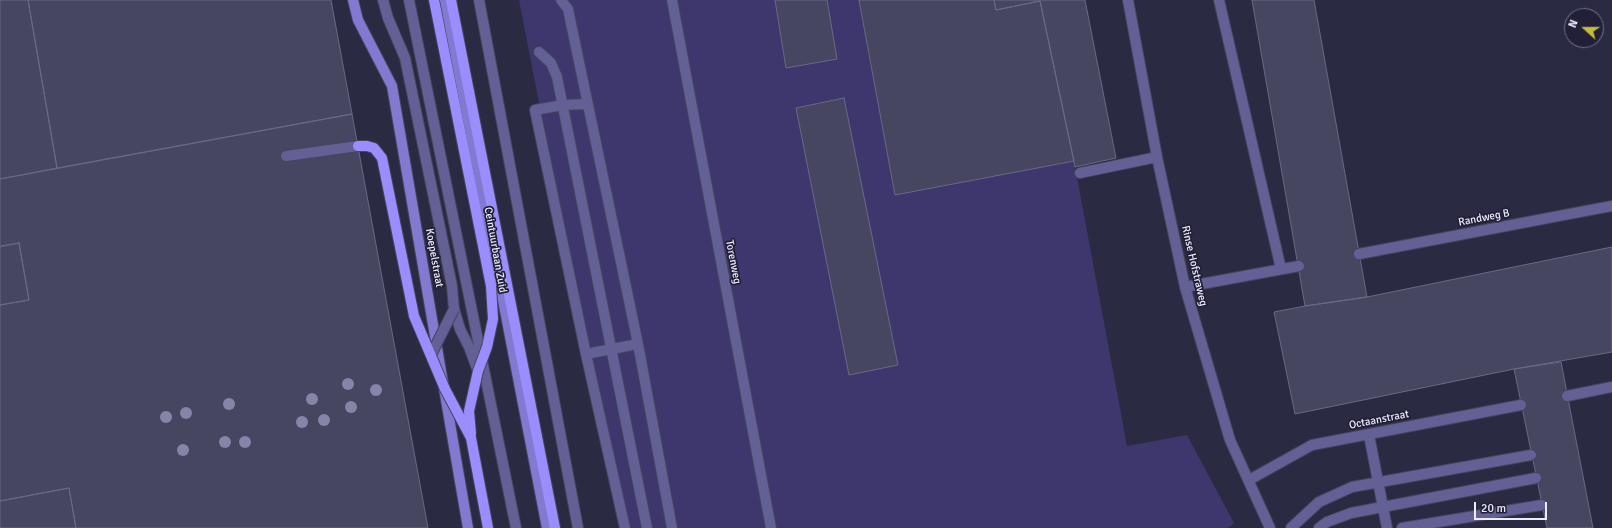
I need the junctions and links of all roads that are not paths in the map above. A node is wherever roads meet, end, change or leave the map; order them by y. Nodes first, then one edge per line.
1 (353, 0) edge
2 (383, 0) edge
3 (409, 0) edge
4 (434, 0) edge
5 (445, 0) edge
6 (451, 0) edge
7 (479, 0) edge
8 (560, 0) edge
9 (672, 0) edge
10 (1128, 0) edge
11 (1219, 0) edge
12 (539, 52) dead end
13 (587, 104) junction
14 (563, 105) junction
15 (358, 146) joint
16 (286, 156) dead end
17 (1157, 158) junction
18 (1080, 173) dead end
19 (1612, 206) edge
20 (1359, 254) dead end
21 (1298, 266) dead end
22 (1281, 269) junction
23 (1185, 287) junction
24 (454, 309) junction
25 (638, 344) junction
26 (611, 348) junction
27 (586, 354) junction
28 (431, 355) junction
29 (478, 371) junction
30 (1612, 387) edge
31 (1567, 396) dead end
32 (1521, 405) dead end
33 (1369, 435) junction
34 (471, 438) junction
35 (1532, 454) dead end
36 (1536, 478) dead end
37 (1249, 480) junction
38 (1378, 482) junction
39 (1542, 505) dead end
40 (1383, 506) junction
41 (468, 528) edge
42 (488, 528) edge
43 (516, 528) edge
44 (547, 528) edge
45 (556, 528) edge
46 (578, 528) edge
47 (625, 528) edge
48 (647, 528) edge
49 (672, 528) edge
50 (771, 528) edge
51 (1270, 528) edge
52 (1291, 528) edge
53 (1319, 528) edge
54 (1387, 528) edge
55 (1402, 528) edge

1 - 41 street, Koepelstraat
2 - 24 street
3 - 43 street
4 - 29 main road, Ceintuurbaan Zuid, bridge
5 - 44 street
6 - 45 main road
7 - 46 street
8 - 13 street
9 - 50 street, Torenweg
10 - 17 street, Rinse Hofstraweg
11 - 22 street
12 - 14 street
13 - 14 street
13 - 25 street
14 - 26 street
14 - 27 street
15 - 16 street
15 - 28 main road, bridge
17 - 18 street
17 - 23 street, Rinse Hofstraweg
19 - 20 street, Randweg B
21 - 22 street
22 - 23 street
23 - 37 street, Rinse Hofstraweg
24 - 28 street, bridge
24 - 29 street
25 - 26 street
25 - 49 street
26 - 27 street
26 - 48 street
27 - 47 street
28 - 34 main road, bridge
29 - 34 main road, Ceintuurbaan Zuid, bridge
30 - 31 street
32 - 33 street, Octaanstraat
33 - 37 street, Octaanstraat
33 - 38 street
34 - 42 main road, Ceintuurbaan Zuid
35 - 38 street
36 - 40 street
37 - 51 street, Rinse Hofstraweg
38 - 40 street
38 - 52 street
39 - 55 street
40 - 53 street
40 - 54 street

